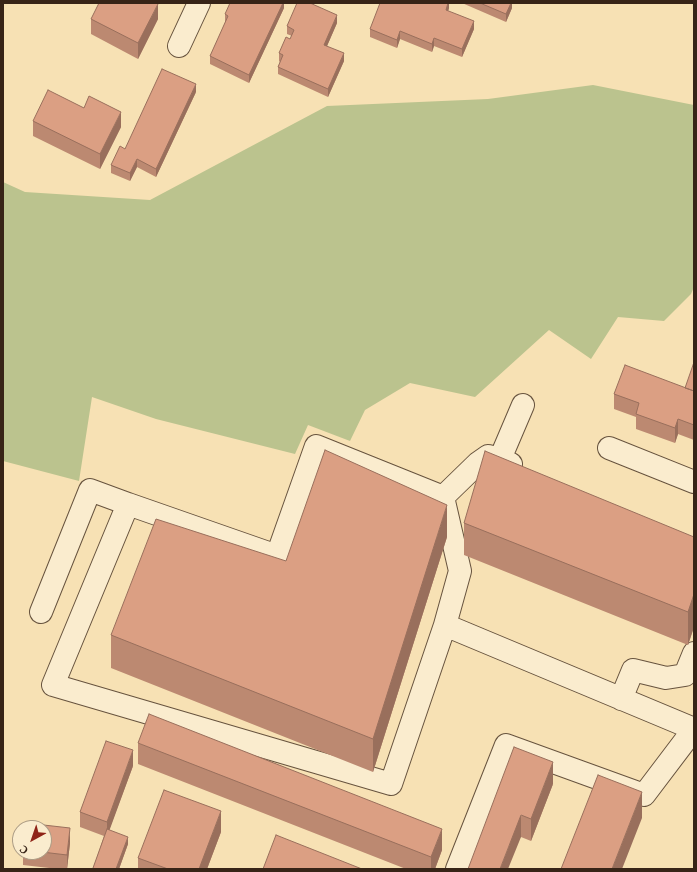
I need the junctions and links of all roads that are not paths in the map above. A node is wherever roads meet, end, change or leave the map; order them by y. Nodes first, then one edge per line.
1 (199, 3) edge
2 (179, 46) dead end
3 (523, 405) dead end
4 (609, 448) dead end
5 (500, 459) junction
6 (529, 472) edge
7 (694, 482) edge
8 (443, 497) junction
9 (128, 504) junction
10 (41, 612) dead end
11 (445, 625) junction
12 (694, 653) edge
13 (622, 699) junction
14 (694, 729) edge
15 (457, 869) edge

1 - 2 street
3 - 5 street
4 - 7 street
5 - 6 street
5 - 8 street
8 - 9 street
8 - 11 street
9 - 10 street
9 - 11 street
11 - 13 street
12 - 13 street
13 - 14 street
14 - 15 street

